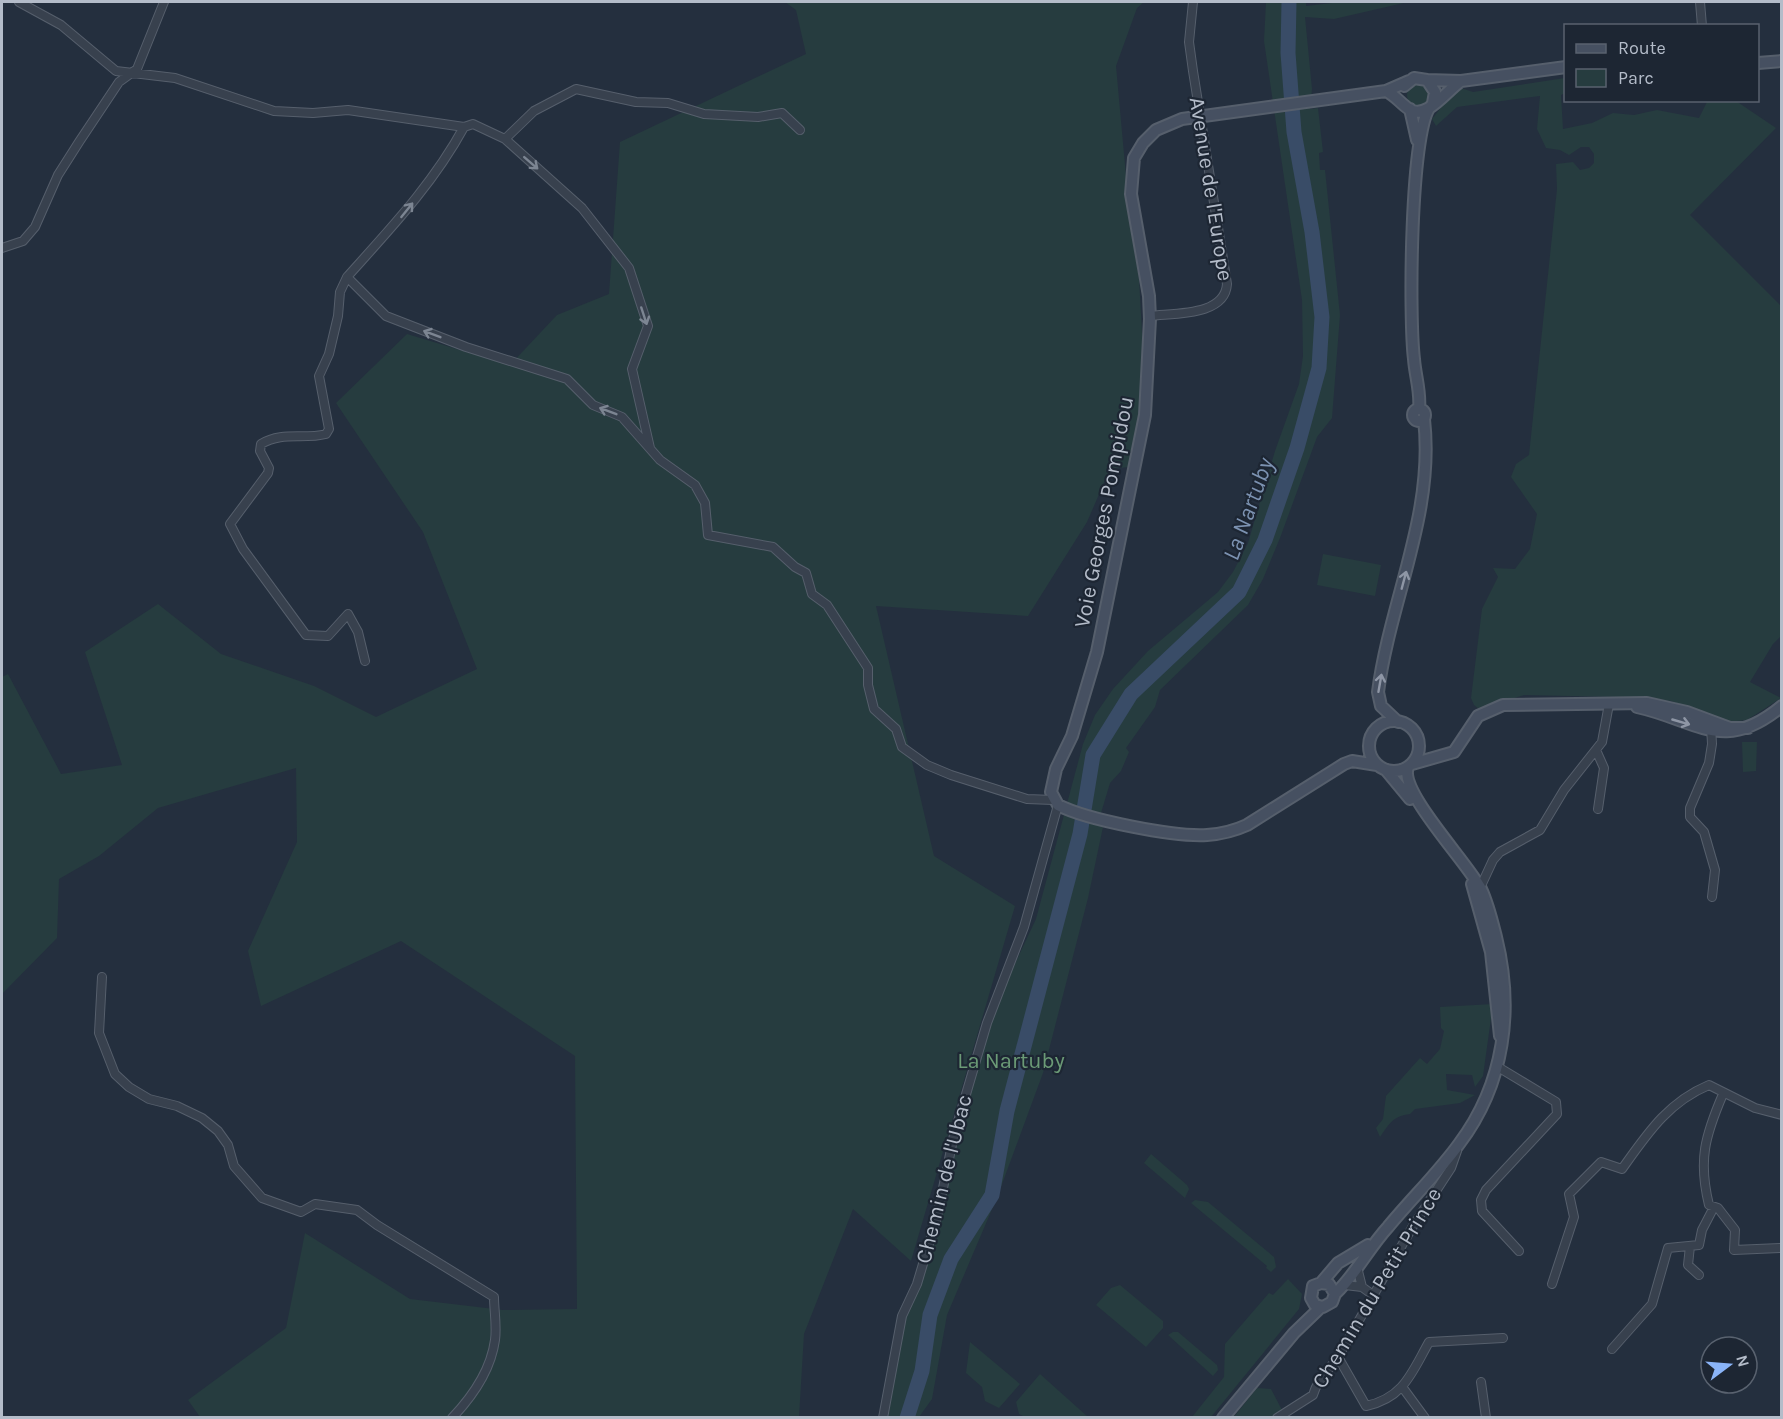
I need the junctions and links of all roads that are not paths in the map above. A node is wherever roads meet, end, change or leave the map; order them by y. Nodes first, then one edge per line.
1 (20, 2) edge
2 (164, 2) edge
3 (1193, 2) edge
4 (1700, 2) edge
5 (1702, 24) edge
6 (1782, 61) edge
7 (1759, 63) edge
8 (1564, 67) edge
9 (131, 75) junction
10 (1427, 80) junction
11 (1409, 81) junction
12 (1461, 81) junction
13 (1386, 91) junction
14 (1432, 105) junction
15 (1407, 106) junction
16 (1200, 117) junction
17 (464, 127) junction
18 (800, 130) dead end
19 (505, 140) junction
20 (1418, 146) junction
21 (2, 248) edge
22 (347, 277) junction
23 (1150, 316) junction
24 (651, 449) junction
25 (365, 661) dead end
26 (1609, 704) junction
27 (1782, 706) edge
28 (1398, 722) junction
29 (1711, 726) junction
30 (1370, 742) junction
31 (1419, 742) junction
32 (1596, 750) junction
33 (1443, 757) junction
34 (1352, 761) junction
35 (1410, 766) junction
36 (1382, 767) junction
37 (1058, 804) junction
38 (1422, 809) junction
39 (1598, 809) dead end
40 (1460, 856) junction
41 (1480, 888) junction
42 (1712, 897) dead end
43 (1488, 940) junction
44 (1498, 946) junction
45 (102, 977) dead end
46 (1501, 1038) junction
47 (1498, 1067) junction
48 (1723, 1094) junction
49 (1782, 1115) edge
50 (1460, 1144) junction
51 (1714, 1207) junction
52 (1384, 1231) junction
53 (1690, 1246) junction
54 (1780, 1248) edge
55 (1520, 1251) dead end
56 (1348, 1258) junction
57 (1358, 1271) junction
58 (1699, 1275) dead end
59 (1321, 1282) junction
60 (1552, 1284) dead end
61 (1344, 1285) junction
62 (1362, 1287) junction
63 (1335, 1294) junction
64 (1373, 1295) junction
65 (1311, 1300) junction
66 (1321, 1307) junction
67 (1294, 1333) junction
68 (1503, 1338) dead end
69 (1612, 1349) dead end
70 (1338, 1357) junction
71 (1481, 1382) dead end
72 (1403, 1388) junction
73 (452, 1418) edge
74 (883, 1418) edge
75 (1223, 1418) edge
76 (1277, 1418) edge
77 (1425, 1418) edge
78 (1486, 1418) edge

1 - 9 street
2 - 9 street
3 - 16 street, Avenue de l'Europe
4 - 5 street
6 - 7 main road
8 - 12 main road
9 - 17 street
9 - 21 street
10 - 11 main road
10 - 12 main road
10 - 14 main road
11 - 13 main road, Voie Georges Pompidou
11 - 15 main road
12 - 14 main road
13 - 15 main road
13 - 16 main road, Voie Georges Pompidou
14 - 15 main road
14 - 20 main road
15 - 20 main road
16 - 23 main road, Voie Georges Pompidou
16 - 23 street, Avenue de l'Europe
17 - 19 street
22 -> 17 street
18 - 19 street
19 -> 24 street
28 -> 20 main road
24 -> 22 street
22 - 25 street
23 - 37 main road, Voie Georges Pompidou
24 - 37 street
26 - 29 main road
26 - 32 street
26 - 33 main road
27 - 29 main road
28 - 30 main road
28 - 31 main road
29 - 42 street
30 - 34 main road
30 - 36 main road
31 - 33 main road
31 - 35 main road
32 - 39 street
32 - 41 street
33 - 35 main road
34 - 36 main road
34 - 37 main road
35 - 36 main road
35 - 38 main road
36 - 38 main road
37 - 74 street, Chemin de l'Ubac
38 - 40 main road
40 - 41 main road
40 - 43 main road
41 - 44 main road
43 - 44 main road
43 - 46 main road
44 - 46 main road
45 - 73 street
46 - 47 main road
47 - 50 main road
47 - 55 street
48 - 49 street
48 - 51 street
48 - 60 street
50 - 52 main road
50 - 64 street, Chemin du Petit Prince
51 - 53 street
51 - 54 street
52 - 56 main road
52 - 57 main road
53 - 58 street
53 - 69 street
56 - 57 main road
56 - 59 main road
57 - 61 main road
57 - 62 street
59 - 63 main road
59 - 65 main road
61 - 62 street
61 - 63 main road
62 - 64 street
63 - 66 main road
64 - 70 street, Chemin du Petit Prince
65 - 66 main road
65 - 67 main road
66 - 67 main road
67 - 75 main road
68 - 72 street
70 - 72 street
70 - 76 street, Chemin du Petit Prince
71 - 78 street
72 - 77 street

